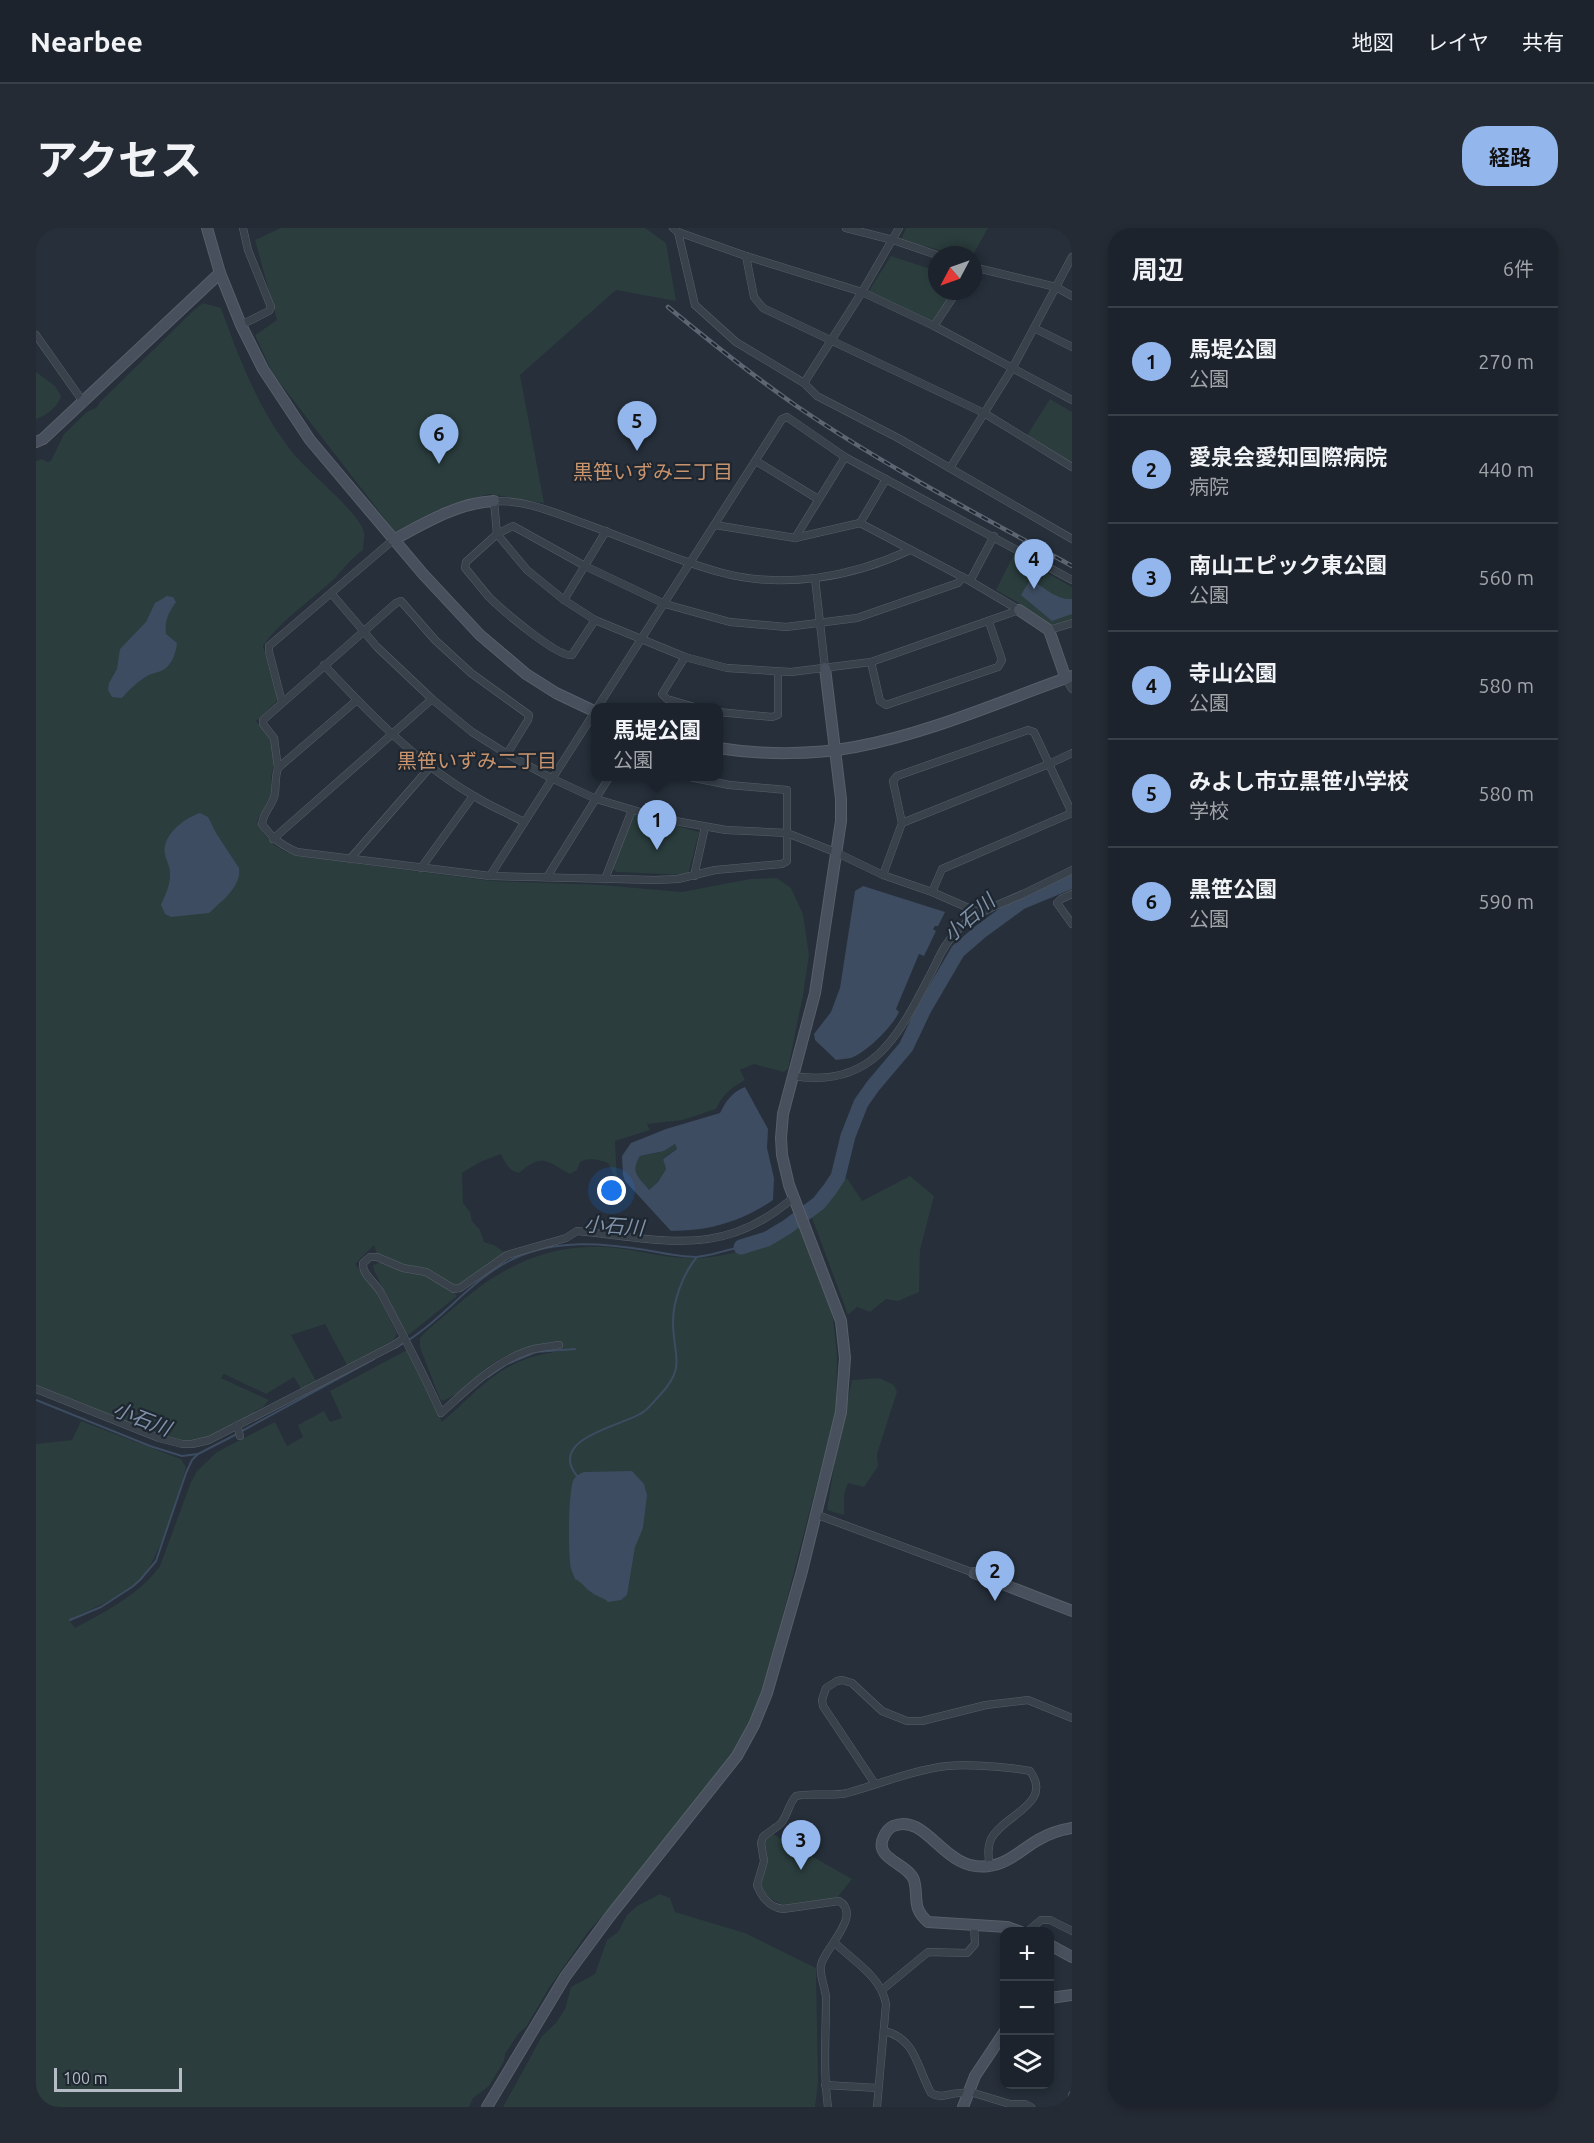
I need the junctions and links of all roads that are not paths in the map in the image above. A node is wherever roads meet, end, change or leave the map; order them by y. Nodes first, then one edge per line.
1 (207, 228) edge
2 (243, 228) edge
3 (846, 228) edge
4 (898, 228) edge
5 (676, 230) edge
6 (893, 240) junction
7 (928, 252) edge
8 (746, 256) junction
9 (1072, 257) edge
10 (982, 269) edge
11 (220, 273) junction
12 (1056, 287) junction
13 (862, 292) junction
14 (1072, 296) edge
15 (951, 300) edge
16 (241, 325) junction
17 (934, 326) junction
18 (1034, 328) junction
19 (36, 335) edge
20 (832, 341) junction
21 (1072, 347) edge
22 (1013, 367) junction
23 (804, 383) junction
24 (1072, 400) edge
25 (84, 403) junction
26 (984, 413) junction
27 (36, 442) edge
28 (845, 457) junction
29 (756, 460) junction
30 (1072, 467) edge
31 (950, 468) junction
32 (886, 479) junction
33 (818, 500) junction
34 (494, 501) junction
35 (860, 523) junction
36 (715, 525) junction
37 (606, 531) junction
38 (496, 534) junction
39 (994, 536) junction
40 (795, 538) junction
41 (1072, 539) edge
42 (393, 540) junction
43 (910, 550) junction
44 (691, 562) junction
45 (585, 566) junction
46 (815, 578) junction
47 (966, 579) junction
48 (1072, 580) edge
49 (331, 593) junction
50 (564, 600) junction
51 (665, 604) junction
52 (1019, 610) junction
53 (595, 620) junction
54 (820, 622) junction
55 (989, 622) junction
56 (1072, 623) edge
57 (1049, 630) junction
58 (363, 631) junction
59 (642, 639) junction
60 (685, 657) junction
61 (871, 662) junction
62 (324, 665) junction
63 (825, 669) junction
64 (778, 672) junction
65 (1069, 678) edge
66 (1072, 689) edge
67 (432, 699) junction
68 (357, 700) junction
69 (282, 702) junction
70 (601, 703) edge
71 (681, 703) edge
72 (591, 708) edge
73 (723, 712) edge
74 (591, 718) edge
75 (393, 733) junction
76 (723, 749) edge
77 (836, 750) junction
78 (1072, 753) edge
79 (507, 754) junction
80 (1049, 764) junction
81 (431, 766) junction
82 (278, 768) junction
83 (551, 778) junction
84 (607, 781) edge
85 (707, 781) edge
86 (473, 796) junction
87 (596, 799) junction
88 (632, 810) junction
89 (1072, 813) edge
90 (524, 822) junction
91 (902, 823) junction
92 (705, 827) junction
93 (787, 833) junction
94 (273, 838) junction
95 (835, 852) junction
96 (350, 859) junction
97 (421, 868) junction
98 (1072, 870) edge
99 (883, 875) junction
100 (490, 876) junction
101 (694, 876) junction
102 (547, 877) junction
103 (605, 879) junction
104 (932, 892) junction
105 (1072, 894) edge
106 (980, 913) junction
107 (1072, 924) edge
108 (793, 1076) junction
109 (794, 1197) junction
110 (406, 1341) junction
111 (559, 1345) dead end
112 (36, 1389) edge
113 (815, 1514) junction
114 (974, 1574) joint
115 (1072, 1611) edge
116 (1072, 1718) edge
117 (875, 1784) junction
118 (1072, 1828) edge
119 (990, 1866) junction
120 (974, 1925) junction
121 (1006, 1927) edge
122 (1033, 1927) edge
123 (1072, 1931) edge
124 (834, 1942) junction
125 (1054, 1947) edge
126 (1072, 1957) edge
127 (882, 1990) junction
128 (1072, 1995) edge
129 (1054, 1997) edge
130 (884, 2031) junction
131 (1002, 2035) edge
132 (825, 2085) junction
133 (878, 2088) junction
134 (967, 2093) junction
135 (1072, 2095) edge
136 (487, 2107) edge
137 (828, 2107) edge
138 (877, 2107) edge
139 (963, 2107) edge
140 (1031, 2107) edge
141 (1070, 2107) edge

1 - 11 street
2 - 16 street
3 - 6 street
4 - 6 street
5 - 8 street
5 - 23 street
6 - 7 street
6 - 13 street
8 - 13 street
8 - 20 street
9 - 12 street
10 - 12 street
11 - 16 street
11 - 25 street
12 - 14 street
12 - 18 street
13 - 17 street
13 - 20 street
15 - 17 street
16 - 42 street
17 - 22 street
18 - 21 street
18 - 22 street
19 - 25 street
20 - 23 street
20 - 26 street
22 - 24 street
22 - 26 street
23 - 31 street
25 - 27 street
26 - 30 street
26 - 31 street
28 - 29 street
28 - 32 street
28 - 33 street
29 - 33 street
29 - 36 street
31 - 41 street
32 - 35 street
32 - 39 street
33 - 40 street
34 - 37 street
34 - 38 street
34 - 42 street
35 - 40 street
35 - 43 street
36 - 40 street
36 - 44 street
37 - 44 street
37 - 45 street
38 - 45 street
38 - 50 street
38 - 53 street
39 - 47 street
39 - 48 street
42 - 49 street
42 - 72 street
43 - 46 street
43 - 47 street
44 - 46 street
44 - 51 street
45 - 50 street
45 - 51 street
46 - 54 street
47 - 52 street
47 - 54 street
49 - 58 street
49 - 69 street
50 - 53 street
51 - 54 street
51 - 59 street
52 - 55 street
52 - 57 street
53 - 59 street
54 - 63 street
55 - 61 street
55 - 61 street
56 - 57 street
57 - 65 street
58 - 62 street
58 - 67 street
58 - 79 street
59 - 60 street
59 - 70 street
60 - 64 street
60 - 71 street
61 - 63 street
62 - 68 street
62 - 69 street
63 - 64 street
63 - 77 street
64 - 73 street
65 - 66 street
65 - 77 street
67 - 75 street
67 - 79 street
68 - 75 street
68 - 82 street
69 - 82 street
74 - 83 street
75 - 81 street
75 - 94 street
76 - 77 street
77 - 95 street
78 - 80 street
79 - 83 street
80 - 89 street
80 - 91 street
80 - 91 street
81 - 86 street
81 - 96 street
82 - 94 street
83 - 87 street
83 - 90 street
84 - 87 street
85 - 93 street
86 - 90 street
86 - 97 street
87 - 88 street
87 - 102 street
88 - 92 street
88 - 103 street
89 - 104 street
90 - 100 street
91 - 99 street
92 - 93 street
92 - 101 street
93 - 95 street
93 - 101 street
94 - 96 street
95 - 99 street
95 - 108 street
96 - 97 street
97 - 100 street
98 - 106 street
99 - 104 street
100 - 102 street
101 - 103 street
102 - 103 street
104 - 106 street
105 - 107 street
106 - 108 street
108 - 109 street
109 - 110 street
109 - 113 street
110 - 111 street
110 - 112 street
113 - 114 street
113 - 136 street
114 - 115 street
116 - 117 street
117 - 119 street
117 - 124 street
118 - 119 street
119 - 120 street
120 - 121 street
120 - 127 street
122 - 123 street
124 - 127 street
124 - 132 street
125 - 126 street
127 - 130 street
128 - 129 street
130 - 133 street
130 - 134 street
131 - 134 street
132 - 133 street
132 - 137 street
133 - 138 street
134 - 139 street
134 - 140 street
135 - 141 street

